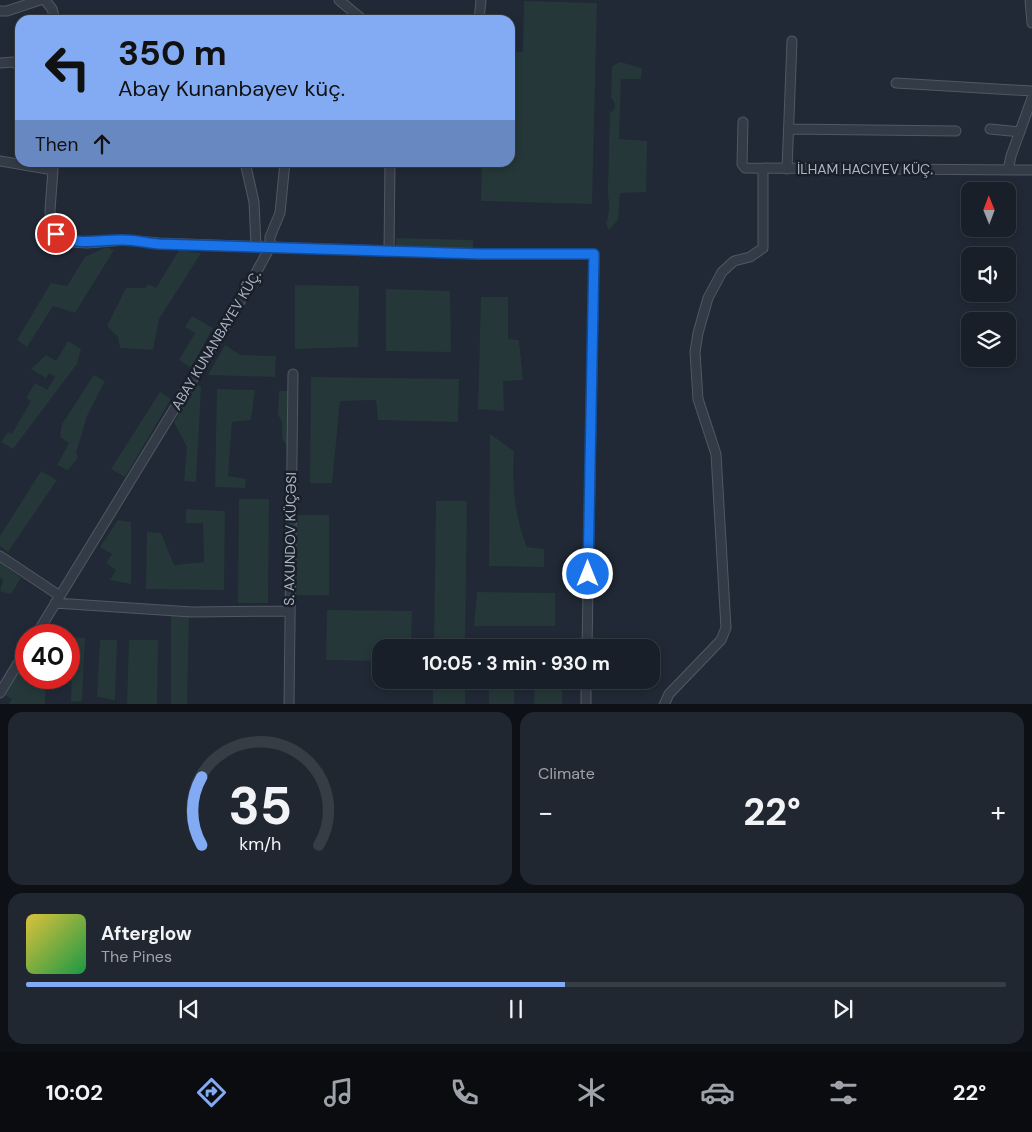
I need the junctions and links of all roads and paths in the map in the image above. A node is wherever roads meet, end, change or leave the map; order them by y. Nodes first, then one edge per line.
1 (40, 0) edge
2 (45, 0) edge
3 (339, 0) edge
4 (481, 0) edge
5 (1030, 0) edge
6 (0, 11) edge
7 (52, 15) edge
8 (357, 15) edge
9 (480, 15) edge
10 (1032, 22) edge
11 (792, 41) dead end
12 (0, 63) edge
13 (15, 63) edge
14 (896, 83) dead end
15 (1032, 91) edge
16 (1032, 98) edge
17 (743, 122) dead end
18 (789, 129) junction
19 (990, 129) dead end
20 (956, 131) dead end
21 (1020, 132) junction
22 (0, 161) edge
23 (15, 162) edge
24 (53, 167) edge
25 (247, 167) edge
26 (285, 167) edge
27 (390, 167) edge
28 (764, 169) junction
29 (787, 169) junction
30 (1008, 170) junction
31 (1032, 170) edge
32 (256, 246) junction
33 (270, 247) junction
34 (389, 251) junction
35 (293, 374) dead end
36 (0, 556) edge
37 (57, 599) junction
38 (290, 611) junction
39 (42, 624) edge
40 (587, 639) edge
41 (15, 668) edge
42 (586, 689) edge
43 (0, 693) edge
44 (289, 704) edge
45 (586, 704) edge
46 (664, 704) edge

1 - 6 street
2 - 7 street
3 - 8 street
4 - 9 street
5 - 10 street
11 - 18 street
12 - 13 street
14 - 15 street
16 - 21 street
17 - 28 street
18 - 20 street
18 - 29 street
19 - 21 street
21 - 30 street
22 - 23 street
24 - 32 street
25 - 32 street
26 - 33 street, ABAY KUNANBAYEV KÜÇ.
27 - 34 street
28 - 29 street
28 - 46 street
29 - 30 street
30 - 31 street
32 - 33 street
33 - 34 street
33 - 37 street, ABAY KUNANBAYEV KÜÇ.
34 - 40 street
35 - 38 street, S. AXUNDOV KÜÇƏSI
36 - 37 street
37 - 38 street
37 - 39 street, ABAY KUNANBAYEV KÜÇ.
38 - 44 street, S. AXUNDOV KÜÇƏSI
41 - 43 street
42 - 45 street

